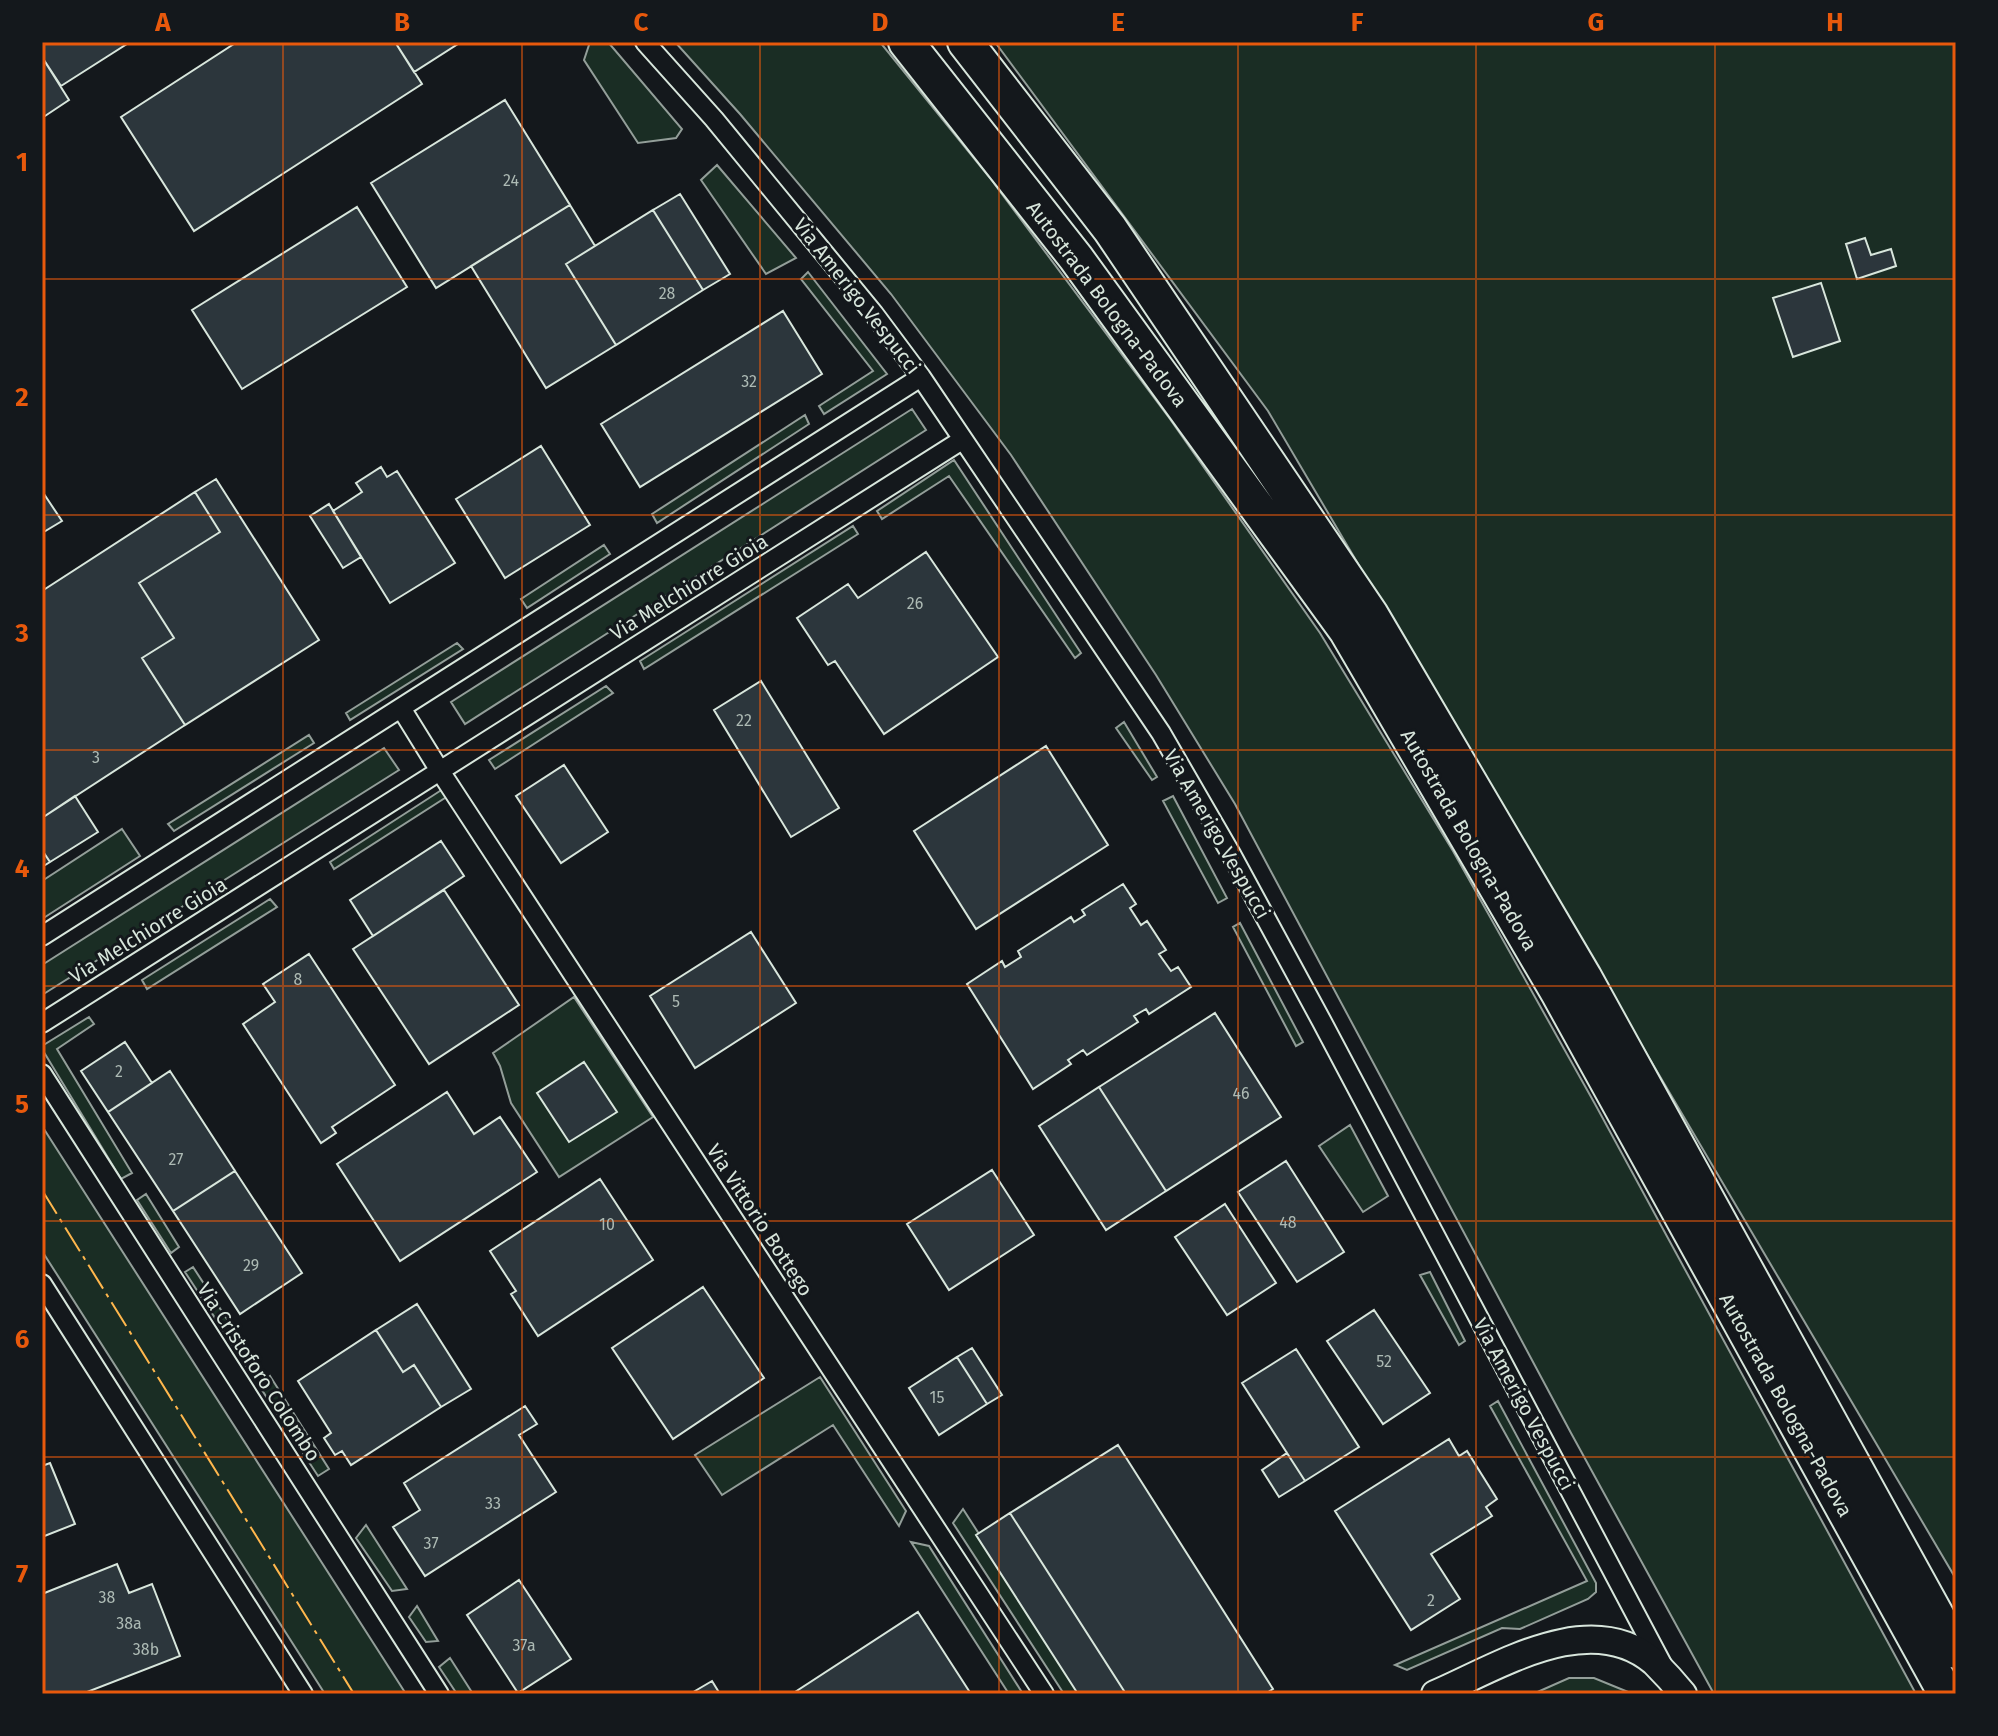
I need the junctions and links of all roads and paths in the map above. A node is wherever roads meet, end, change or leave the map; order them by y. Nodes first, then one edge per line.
1 (645, 42) edge
2 (906, 42) edge
3 (965, 42) edge
4 (921, 377) junction
5 (962, 440) junction
6 (401, 708) junction
7 (440, 771) junction
8 (42, 936) edge
9 (42, 1023) edge
10 (42, 1074) edge
11 (42, 1284) edge
12 (1956, 1651) edge
13 (1677, 1687) edge
14 (303, 1694) edge
15 (439, 1694) edge
16 (1044, 1694) edge
17 (1435, 1694) edge
18 (1946, 1694) edge

1 - 4 street, Via Amerigo Vespucci
2 - 18 highway, Autostrada Bologna-Padova
3 - 12 highway, Autostrada Bologna-Padova
4 - 5 street, Via Amerigo Vespucci
4 - 6 street
5 - 7 street, Via Melchiorre Gioia
5 - 13 street, Via Amerigo Vespucci
6 - 7 street
6 - 8 street
7 - 9 street, Via Melchiorre Gioia
7 - 16 street, Via Vittorio Bottego
10 - 15 street, Via Cristoforo Colombo
11 - 14 street
13 - 17 main road

